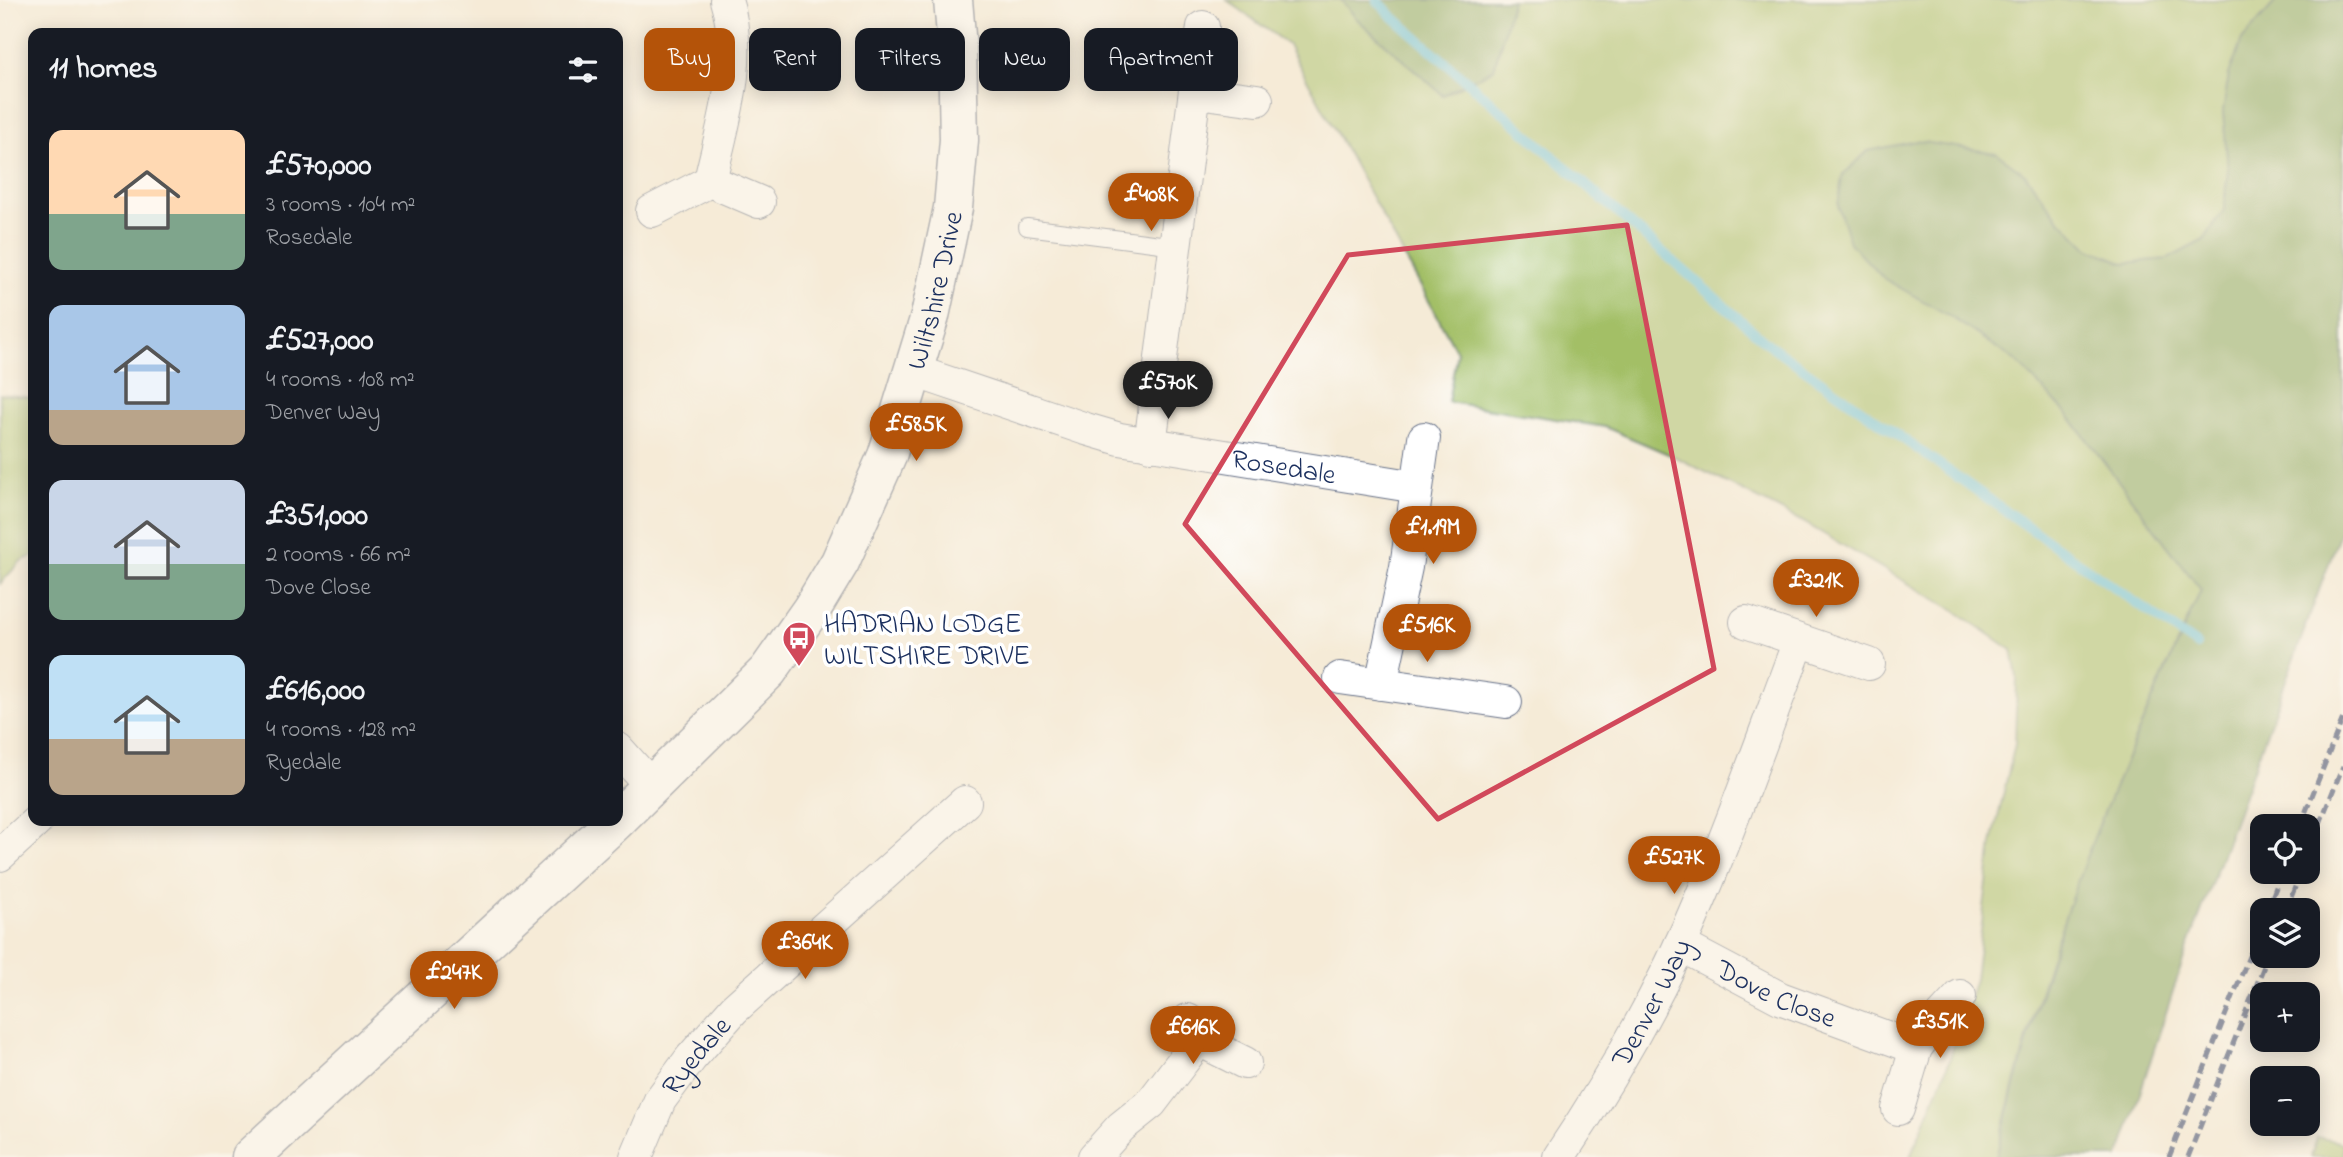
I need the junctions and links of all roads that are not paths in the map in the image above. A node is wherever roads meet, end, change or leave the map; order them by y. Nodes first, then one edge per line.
1 (726, 0) edge
2 (953, 0) edge
3 (1203, 27) dead end
4 (1197, 92) junction
5 (1256, 100) dead end
6 (710, 181) junction
7 (759, 202) dead end
8 (652, 211) dead end
9 (1027, 227) dead end
10 (1176, 246) junction
11 (914, 371) junction
12 (1424, 438) dead end
13 (1150, 445) junction
14 (1417, 487) junction
15 (1746, 622) dead end
16 (1799, 642) junction
17 (1869, 664) dead end
18 (1340, 678) dead end
19 (1381, 684) junction
20 (1506, 702) dead end
21 (623, 755) edge
22 (652, 787) junction
23 (965, 802) dead end
24 (623, 814) edge
25 (32, 826) edge
26 (611, 826) edge
27 (0, 855) edge
28 (1680, 945) junction
29 (1960, 996) dead end
30 (1916, 1048) junction
31 (1245, 1063) dead end
32 (1898, 1109) dead end
33 (264, 1153) edge
34 (636, 1157) edge
35 (1094, 1157) edge
36 (1559, 1157) edge

1 - 6 street
2 - 11 street, Wiltshire Drive
3 - 4 street
4 - 5 street
4 - 10 street
6 - 7 street
6 - 8 street
9 - 10 lane
10 - 13 street
11 - 13 street, Rosedale
11 - 22 street, Wiltshire Drive
12 - 14 street
13 - 14 street, Rosedale
14 - 19 street
15 - 16 street
16 - 17 street
16 - 28 street, Denver Way
18 - 19 street
19 - 20 street
21 - 22 street
22 - 24 street, Wiltshire Drive
23 - 34 street, Ryedale
25 - 27 street
26 - 33 street, Wiltshire Drive
28 - 30 street, Dove Close
28 - 36 street, Denver Way
29 - 30 street
30 - 32 street
31 - 35 street

